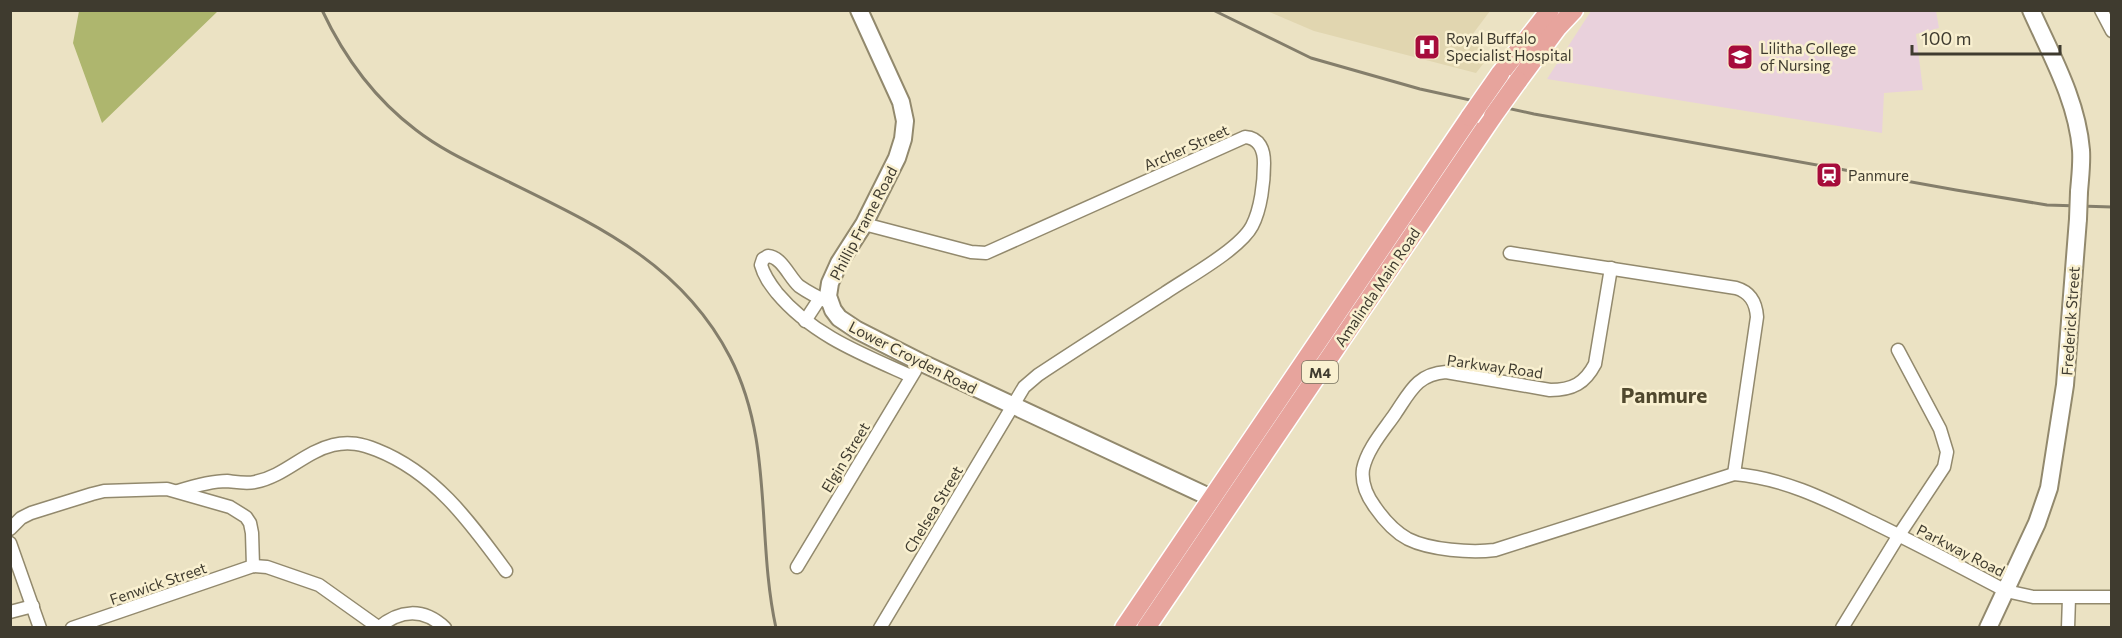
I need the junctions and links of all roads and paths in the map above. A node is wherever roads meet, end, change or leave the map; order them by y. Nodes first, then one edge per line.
1 (859, 10) edge
2 (1550, 10) edge
3 (1574, 10) edge
4 (2031, 10) edge
5 (2101, 10) edge
6 (2112, 31) edge
7 (864, 224) junction
8 (1510, 253) dead end
9 (1611, 268) junction
10 (825, 301) junction
11 (805, 321) junction
12 (1898, 351) dead end
13 (916, 369) junction
14 (1012, 406) junction
15 (1734, 474) junction
16 (178, 491) junction
17 (1212, 498) junction
18 (1229, 507) junction
19 (10, 528) edge
20 (1899, 535) junction
21 (11, 544) edge
22 (253, 566) junction
23 (797, 567) dead end
24 (506, 571) dead end
25 (2006, 591) junction
26 (2112, 597) edge
27 (2069, 598) junction
28 (33, 606) junction
29 (10, 612) edge
30 (40, 627) edge
31 (72, 627) edge
32 (378, 627) edge
33 (445, 627) edge
34 (880, 627) edge
35 (1124, 627) edge
36 (1146, 627) edge
37 (1842, 627) edge
38 (1988, 627) edge
39 (2068, 627) edge

1 - 7 street, Phillip Frame Road
2 - 17 main road, Amalinda Main Road / M4, bridge
3 - 18 main road, Amalinda Main Road / M4, bridge
4 - 25 street, Frederick Street, bridge
5 - 6 street
7 - 10 street, Phillip Frame Road
7 - 14 street, Archer Street
8 - 9 street
9 - 15 street
9 - 15 street, Parkway Road
10 - 11 street
10 - 11 street, Lower Croyden Road
10 - 13 street, Lower Croyden Road
11 - 13 street, Lower Croyden Road
12 - 20 street
13 - 14 street, Lower Croyden Road
13 - 23 street, Elgin Street
14 - 17 street, Lower Croyden Road
14 - 34 street, Chelsea Street
15 - 20 street, Parkway Road
16 - 19 street
16 - 22 street
16 - 24 street
17 - 18 street, Lower Croyden Road
17 - 35 main road, Amalinda Main Road / M4
18 - 36 main road, Amalinda Main Road / M4
20 - 25 street, Parkway Road
20 - 37 street
21 - 28 street
22 - 31 street, Fenwick Street
22 - 32 street
25 - 27 street, Parkway Road
25 - 38 street, Frederick Street
26 - 27 street, Parkway Road
27 - 39 street
28 - 29 street
28 - 30 street
32 - 33 street

